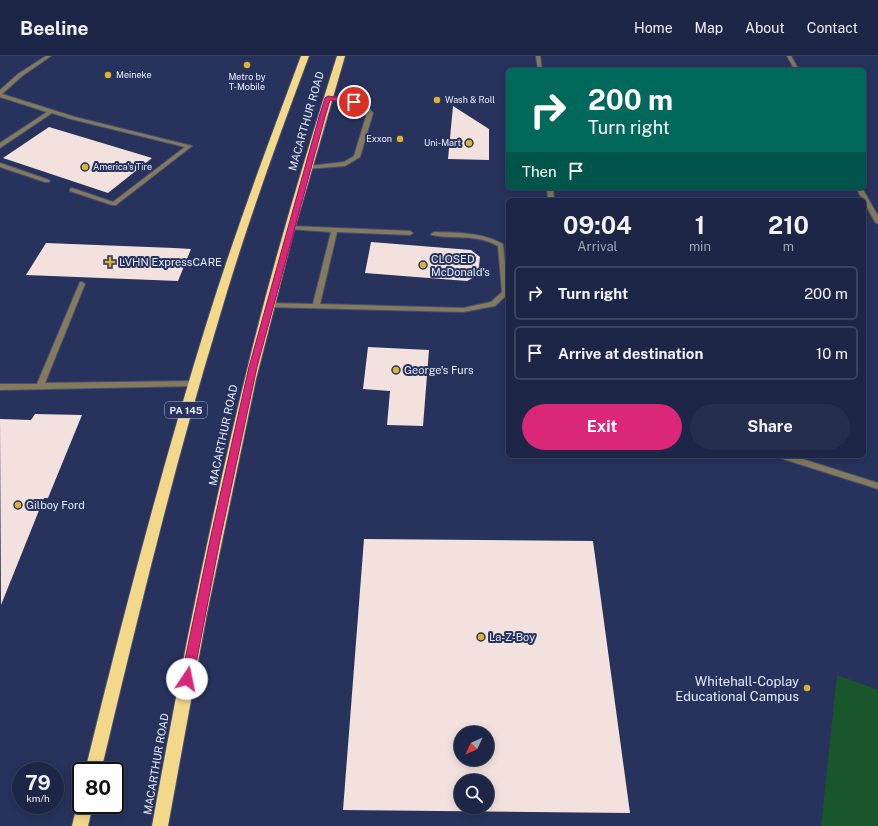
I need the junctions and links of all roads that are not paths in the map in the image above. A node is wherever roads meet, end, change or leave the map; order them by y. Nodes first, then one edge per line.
1 (48, 56) edge
2 (305, 56) edge
3 (341, 56) edge
4 (538, 56) edge
5 (789, 56) edge
6 (540, 68) edge
7 (796, 68) edge
8 (0, 94) edge
9 (328, 98) junction
10 (52, 111) junction
11 (0, 146) edge
12 (0, 165) edge
13 (308, 168) junction
14 (47, 181) dead end
15 (72, 190) dead end
16 (866, 201) edge
17 (878, 222) edge
18 (291, 228) junction
19 (334, 231) junction
20 (410, 233) dead end
21 (434, 234) dead end
22 (82, 284) dead end
23 (269, 306) junction
24 (316, 306) junction
25 (193, 384) junction
26 (40, 386) junction
27 (0, 387) edge
28 (789, 458) edge
29 (878, 486) edge
30 (95, 762) edge
31 (83, 814) edge
32 (80, 826) edge
33 (160, 826) edge

1 - 8 lane
2 - 25 highway, MACARTHUR ROAD / PA 145
3 - 9 highway, MACARTHUR ROAD
4 - 6 lane
5 - 7 lane
8 - 10 lane
9 - 13 highway, MACARTHUR ROAD
9 - 13 lane
10 - 11 lane
10 - 15 lane
12 - 14 lane
13 - 18 highway, MACARTHUR ROAD
16 - 17 lane
18 - 19 lane
18 - 23 highway, MACARTHUR ROAD
19 - 20 lane
19 - 24 lane
21 - 24 lane
22 - 26 lane
23 - 24 lane
23 - 33 highway, MACARTHUR ROAD
25 - 26 lane
25 - 30 highway, MACARTHUR ROAD / PA 145
26 - 27 lane
28 - 29 lane
31 - 32 highway

